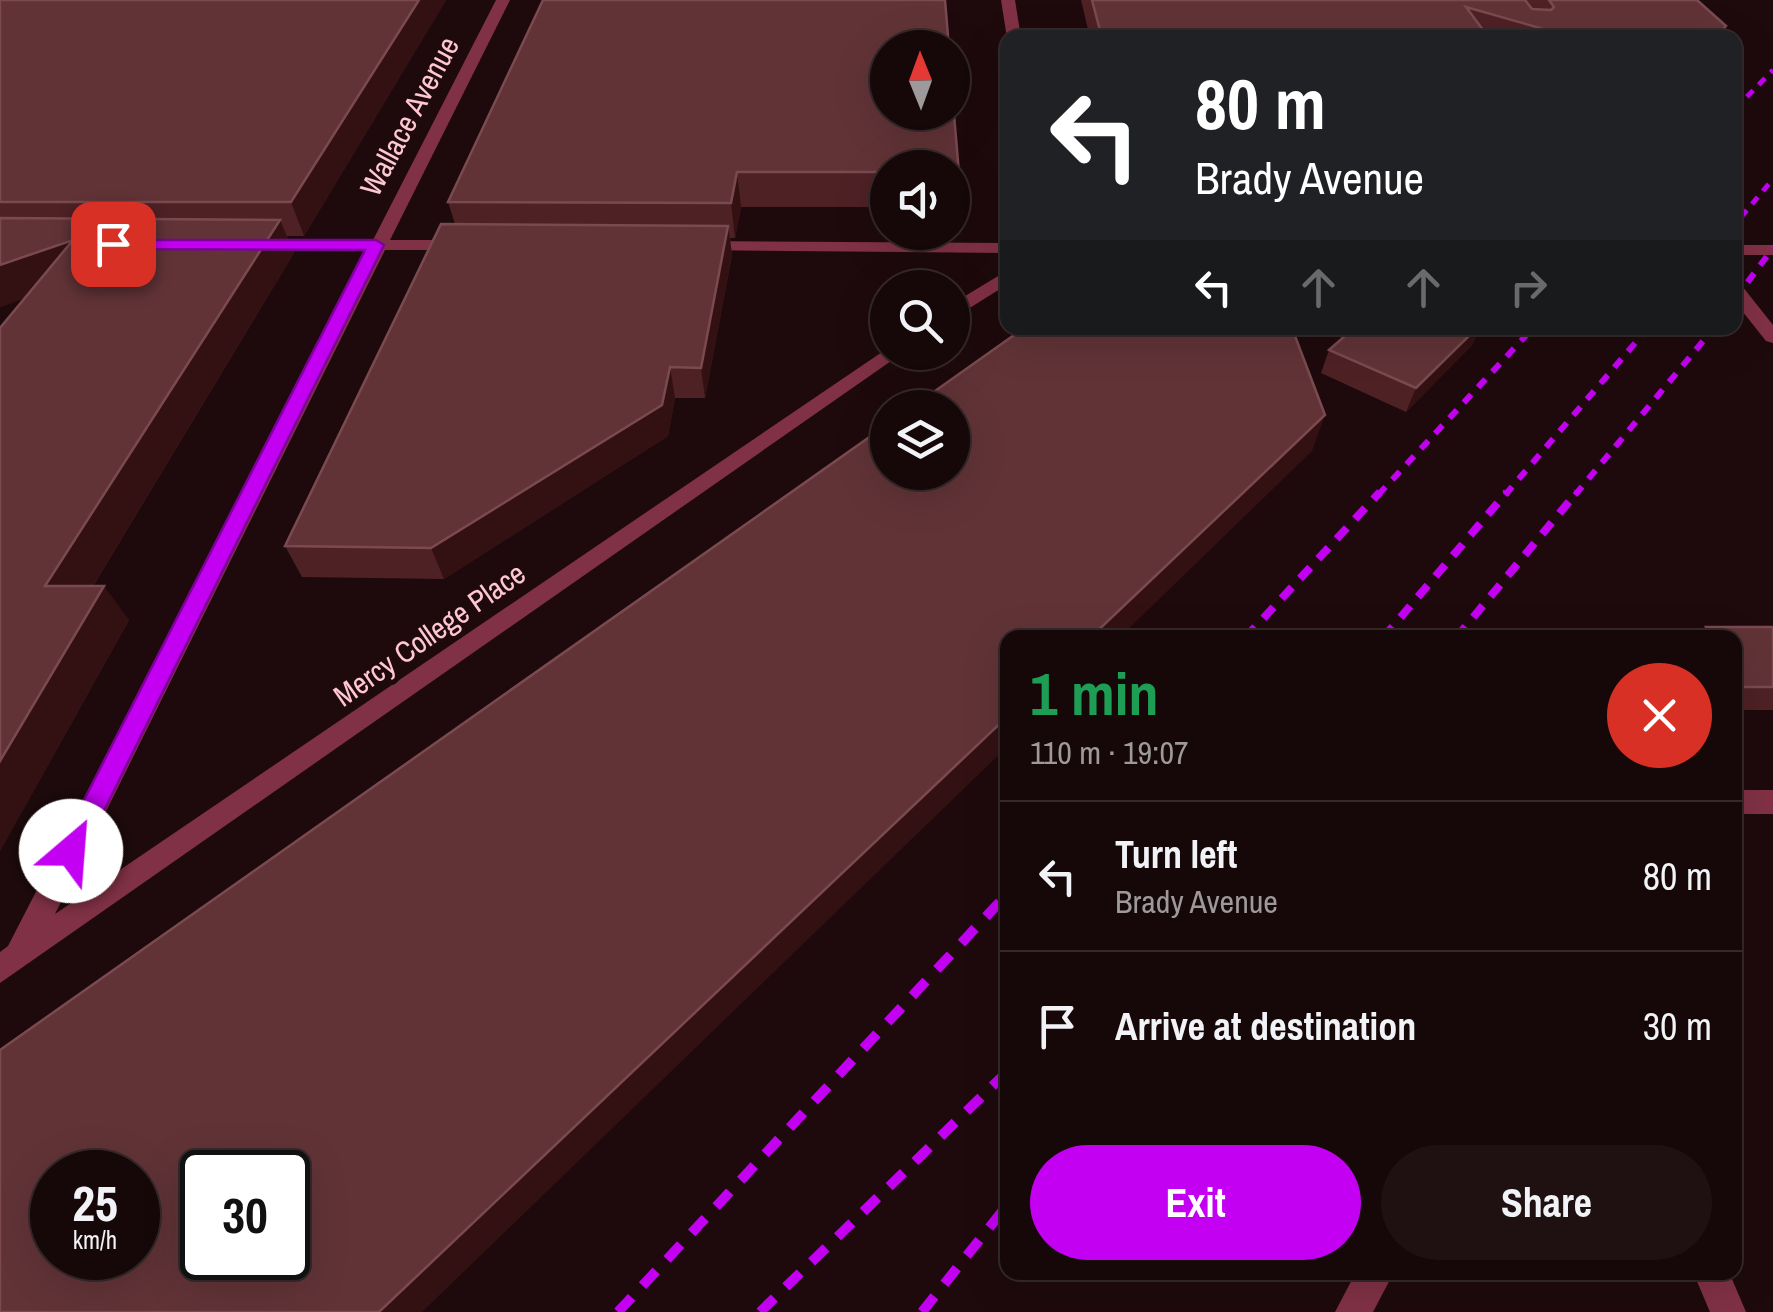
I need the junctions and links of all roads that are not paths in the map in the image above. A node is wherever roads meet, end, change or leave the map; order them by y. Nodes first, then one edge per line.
1 (504, 0) edge
2 (1008, 0) edge
3 (1013, 30) edge
4 (237, 244) edge
5 (376, 245) junction
6 (494, 246) edge
7 (672, 246) edge
8 (1000, 248) edge
9 (1742, 250) edge
10 (1773, 250) edge
11 (1000, 280) edge
12 (1742, 299) edge
13 (970, 301) edge
14 (1773, 337) edge
15 (870, 369) edge
16 (1742, 802) edge
17 (1773, 802) edge
18 (9, 963) edge
19 (1371, 1280) edge
20 (1715, 1280) edge
21 (1353, 1312) edge
22 (1728, 1312) edge

1 - 5 street, Wallace Avenue
2 - 3 street
4 - 5 street
5 - 6 street
5 - 18 street, Wallace Avenue
7 - 8 street
9 - 10 street
11 - 13 street
12 - 14 street
15 - 18 street, Mercy College Place
16 - 17 street
19 - 21 street
20 - 22 street

